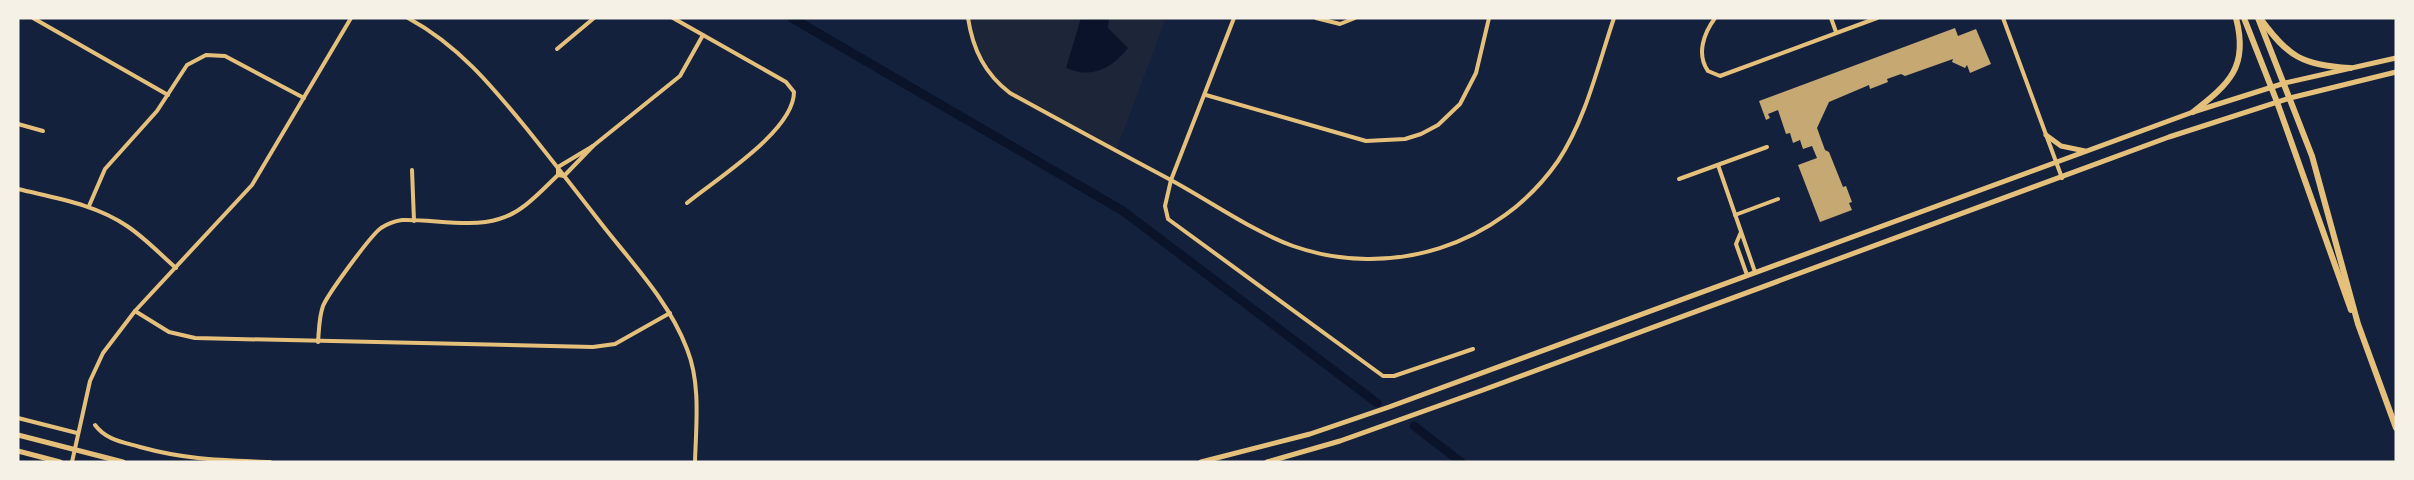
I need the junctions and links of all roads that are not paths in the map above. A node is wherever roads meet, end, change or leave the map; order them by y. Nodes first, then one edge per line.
1 (34, 18) edge
2 (351, 18) edge
3 (408, 18) edge
4 (594, 18) edge
5 (672, 18) edge
6 (968, 18) edge
7 (1234, 18) edge
8 (1316, 18) edge
9 (1355, 18) edge
10 (1489, 18) edge
11 (1614, 18) edge
12 (1715, 18) edge
13 (1831, 18) edge
14 (1877, 18) edge
15 (2003, 18) edge
16 (2236, 18) edge
17 (2244, 18) edge
18 (2259, 18) edge
19 (1836, 32) junction
20 (704, 35) junction
21 (557, 49) dead end
22 (2396, 58) edge
23 (2350, 68) junction
24 (2396, 72) edge
25 (2284, 83) junction
26 (2271, 87) junction
27 (168, 95) junction
28 (1206, 95) junction
29 (304, 98) junction
30 (2290, 98) junction
31 (2277, 102) junction
32 (2193, 112) junction
33 (18, 124) edge
34 (43, 131) dead end
35 (2046, 135) junction
36 (593, 146) junction
37 (1767, 147) dead end
38 (2086, 151) junction
39 (2056, 162) junction
40 (1718, 165) junction
41 (558, 167) junction
42 (412, 170) dead end
43 (558, 175) junction
44 (564, 176) junction
45 (1679, 178) dead end
46 (2062, 178) junction
47 (1172, 180) junction
48 (18, 189) edge
49 (1778, 199) dead end
50 (687, 203) dead end
51 (89, 207) junction
52 (1736, 215) junction
53 (2331, 220) junction
54 (414, 221) junction
55 (2320, 224) junction
56 (1741, 232) junction
57 (176, 268) junction
58 (1755, 272) junction
59 (1747, 275) junction
60 (135, 311) junction
61 (670, 313) junction
62 (2358, 324) junction
63 (318, 342) junction
64 (1473, 349) dead end
65 (18, 418) edge
66 (95, 425) dead end
67 (2396, 428) edge
68 (77, 433) junction
69 (18, 435) edge
70 (75, 450) junction
71 (18, 451) edge
72 (60, 462) edge
73 (72, 462) edge
74 (123, 462) edge
75 (270, 462) edge
76 (694, 462) edge
77 (1201, 462) edge
78 (1268, 462) edge

1 - 27 street
2 - 29 street
3 - 41 street
4 - 21 street
5 - 20 street
6 - 47 street
7 - 28 street
8 - 9 street
10 - 28 street
11 - 47 street
12 - 19 street
13 - 19 street
14 - 19 street
15 - 35 street
16 - 32 main road
17 - 26 main road
18 - 23 main road
18 - 25 main road
20 - 36 street
20 - 50 street
22 - 23 street
23 - 25 street
24 - 30 street
25 - 26 street
25 - 30 main road
26 - 31 main road
26 - 32 street
27 - 29 street
27 - 51 street
28 - 47 street
29 - 57 street
30 - 31 street
30 - 53 main road
31 - 46 street
31 - 55 main road
32 - 38 street
33 - 34 street
35 - 38 street
35 - 39 street
36 - 41 street
36 - 44 street
37 - 40 street
38 - 39 street
39 - 46 street
39 - 58 street
40 - 45 street
40 - 52 street
41 - 43 street
41 - 44 street
42 - 54 street
43 - 44 street
43 - 54 street
44 - 61 street
46 - 78 street
47 - 64 street
48 - 51 street
49 - 52 street
51 - 57 street
52 - 56 street
53 - 55 main road
53 - 62 main road
54 - 63 street
55 - 62 main road
56 - 58 street
56 - 59 street
57 - 60 street
58 - 59 street
59 - 77 street
60 - 63 street
60 - 68 street
61 - 63 street
61 - 76 street
62 - 67 main road
65 - 68 street
66 - 75 street
68 - 70 street
69 - 70 street
70 - 73 street
70 - 74 street
71 - 72 street

